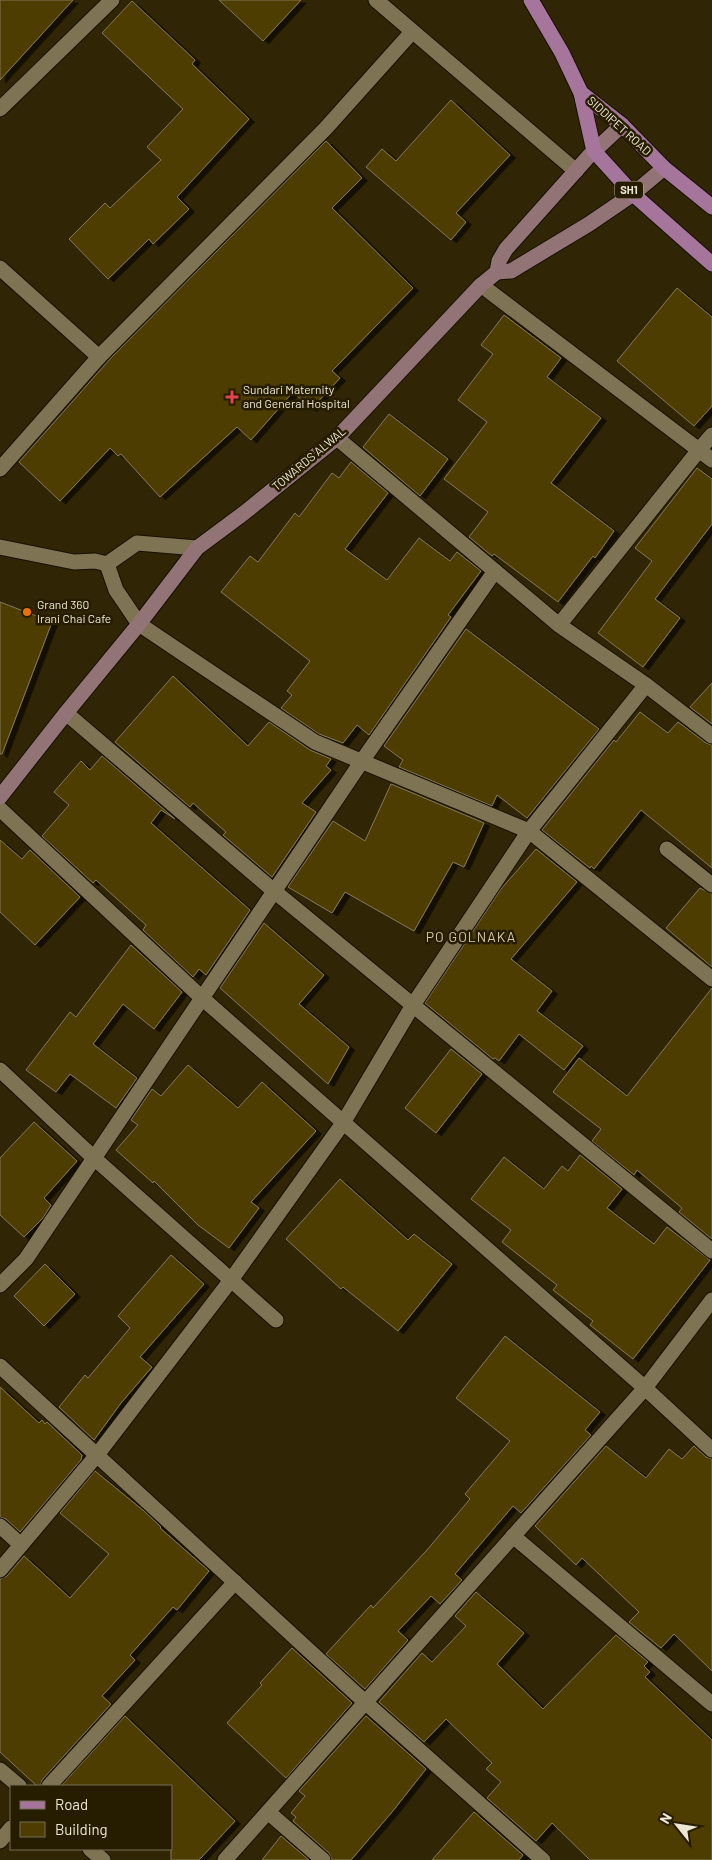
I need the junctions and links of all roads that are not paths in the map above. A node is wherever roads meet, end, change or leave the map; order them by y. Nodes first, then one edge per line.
1 (112, 0) edge
2 (376, 0) edge
3 (531, 0) edge
4 (412, 32) junction
5 (582, 93) junction
6 (0, 109) edge
7 (622, 126) junction
8 (594, 151) junction
9 (664, 168) junction
10 (576, 171) junction
11 (633, 194) junction
12 (712, 207) edge
13 (712, 264) edge
14 (0, 268) edge
15 (497, 272) junction
16 (481, 285) junction
17 (99, 357) junction
18 (712, 435) edge
19 (336, 438) junction
20 (699, 450) junction
21 (712, 460) edge
22 (0, 469) edge
23 (0, 547) edge
24 (198, 548) junction
25 (107, 564) junction
26 (495, 571) junction
27 (139, 624) junction
28 (559, 625) junction
29 (646, 685) junction
30 (66, 713) junction
31 (712, 736) edge
32 (362, 761) junction
33 (0, 797) edge
34 (0, 810) edge
35 (529, 831) junction
36 (667, 849) dead end
37 (712, 885) edge
38 (274, 891) junction
39 (712, 979) edge
40 (202, 998) junction
41 (413, 1005) junction
42 (0, 1070) edge
43 (343, 1123) junction
44 (94, 1158) junction
45 (712, 1251) edge
46 (231, 1280) junction
47 (0, 1285) edge
48 (712, 1300) edge
49 (276, 1320) dead end
50 (0, 1366) edge
51 (645, 1388) junction
52 (712, 1450) edge
53 (97, 1455) junction
54 (0, 1526) edge
55 (513, 1536) junction
56 (21, 1545) junction
57 (0, 1570) edge
58 (235, 1582) junction
59 (365, 1702) junction
60 (712, 1704) edge
61 (0, 1770) edge
62 (18, 1785) edge
63 (51, 1785) edge
64 (268, 1812) junction
65 (10, 1829) edge
66 (0, 1841) edge
67 (91, 1850) edge
68 (103, 1860) edge
69 (225, 1860) edge
70 (323, 1860) edge
71 (543, 1860) edge

1 - 6 street
2 - 4 street
3 - 5 main road
4 - 10 street
4 - 17 street
5 - 7 main road, SIDDIPET ROAD
5 - 8 main road, SIDDIPET ROAD
7 - 8 main road, TOWARDS ALWAL
7 - 9 main road, SIDDIPET ROAD
8 - 10 main road, TOWARDS ALWAL
8 - 11 main road, SH1
9 - 11 main road
9 - 12 main road, SIDDIPET ROAD
10 - 15 main road, TOWARDS ALWAL
11 - 13 main road, SH1
11 - 15 main road
14 - 17 street
15 - 16 main road, TOWARDS ALWAL
16 - 19 main road, TOWARDS ALWAL
16 - 20 street
17 - 22 street
18 - 20 street
19 - 24 main road, TOWARDS ALWAL
19 - 26 street
20 - 21 street
20 - 28 street
23 - 25 street
24 - 25 street
24 - 27 main road, TOWARDS ALWAL
25 - 27 street
26 - 28 street
26 - 32 street
27 - 30 main road, TOWARDS ALWAL
27 - 32 street
28 - 29 street
29 - 31 street
29 - 35 street
30 - 33 main road, TOWARDS ALWAL
30 - 38 street
32 - 35 street
32 - 38 street
34 - 40 street
35 - 39 street
35 - 41 street
36 - 37 street
38 - 40 street
38 - 41 street
40 - 43 street
40 - 44 street
41 - 43 street
41 - 45 street
42 - 44 street
43 - 46 street
43 - 51 street
44 - 46 street
44 - 47 street
46 - 49 street
46 - 53 street
48 - 51 street
50 - 53 street
51 - 52 street
51 - 55 street
53 - 56 street
53 - 58 street
54 - 56 street
55 - 59 street
55 - 60 street
56 - 57 street
58 - 59 street
58 - 63 street
59 - 64 street
59 - 71 street
61 - 62 street
64 - 69 street
64 - 70 street
65 - 66 street
67 - 68 street

